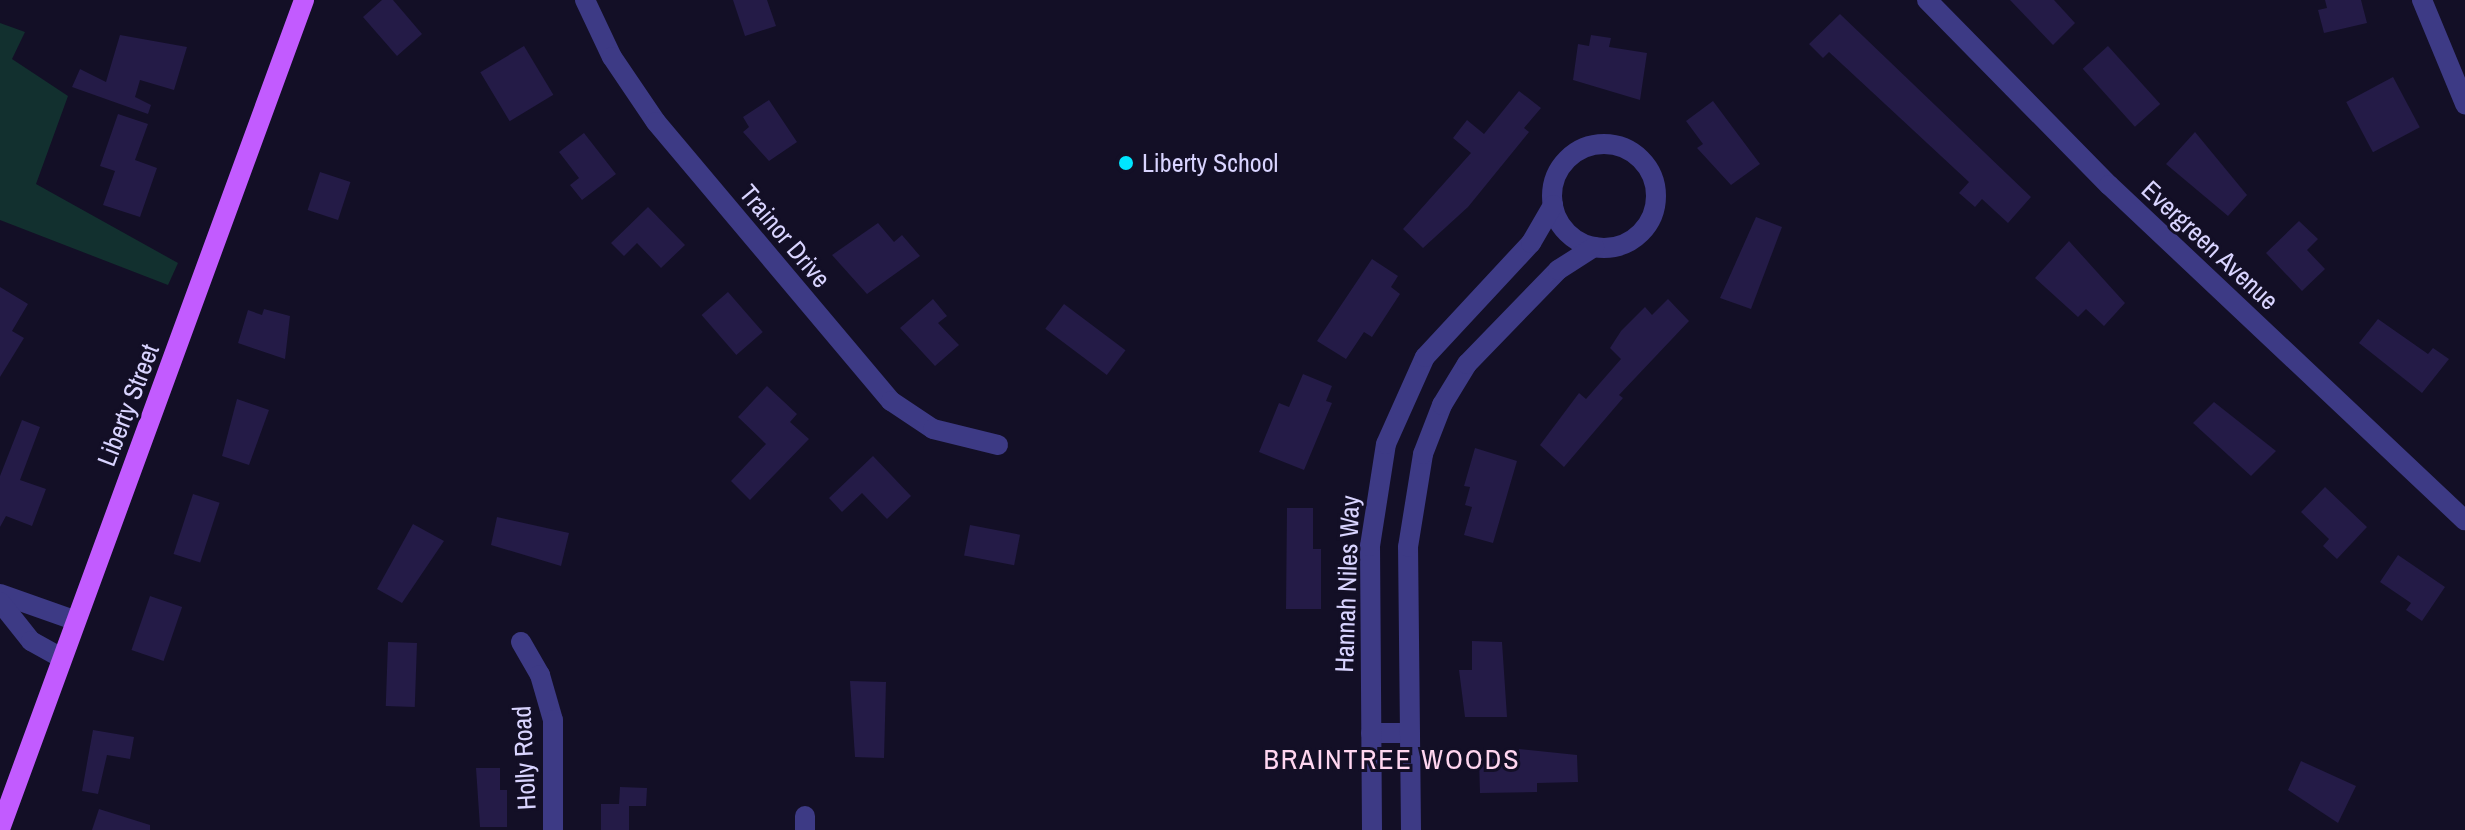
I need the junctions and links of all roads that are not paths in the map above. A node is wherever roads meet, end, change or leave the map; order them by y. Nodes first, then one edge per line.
1 (304, 0) edge
2 (585, 0) edge
3 (1927, 0) edge
4 (2422, 0) edge
5 (2465, 104) edge
6 (1553, 205) junction
7 (1594, 247) junction
8 (998, 445) dead end
9 (2465, 520) edge
10 (0, 594) edge
11 (0, 602) edge
12 (74, 620) junction
13 (521, 642) dead end
14 (60, 657) junction
15 (1371, 733) junction
16 (1410, 733) junction
17 (0, 829) edge
18 (553, 830) edge
19 (1372, 830) edge
20 (1411, 830) edge

1 - 12 main road, Liberty Street
2 - 8 street, Trainor Drive
3 - 9 street, Evergreen Avenue
4 - 5 street
6 - 7 street
6 - 7 street, Hannah Niles Way
6 - 15 street, Hannah Niles Way
7 - 16 street, Hannah Niles Way
10 - 12 street
11 - 14 street
12 - 14 main road, Liberty Street
13 - 18 street, Holly Road
14 - 17 main road, Liberty Street
15 - 16 street
15 - 19 street, Hannah Niles Way
16 - 20 street, Hannah Niles Way

